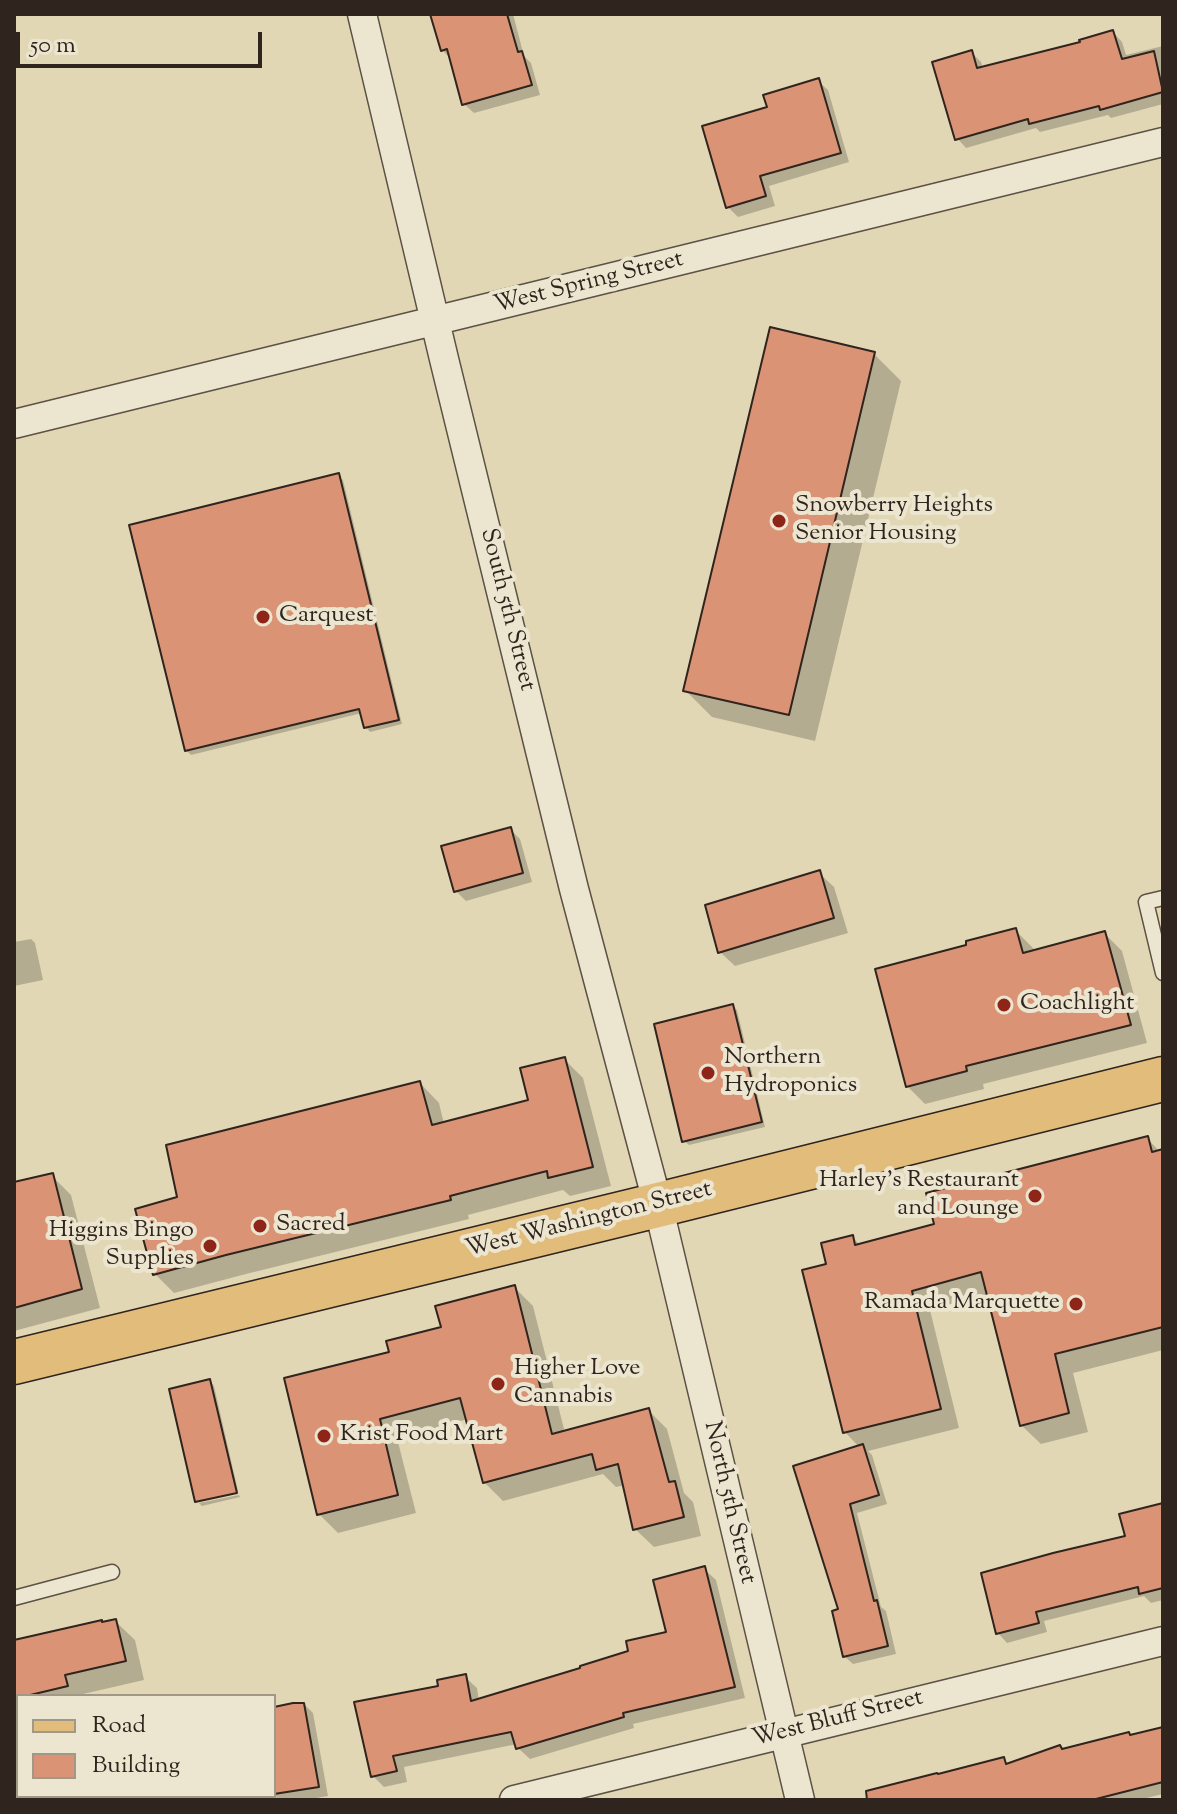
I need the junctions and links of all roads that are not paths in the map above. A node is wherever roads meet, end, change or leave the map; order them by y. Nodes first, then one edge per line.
1 (362, 14) edge
2 (1163, 142) edge
3 (435, 322) junction
4 (14, 424) edge
5 (1163, 898) edge
6 (1163, 973) edge
7 (1163, 1079) edge
8 (658, 1205) junction
9 (14, 1362) edge
10 (112, 1572) dead end
11 (14, 1598) edge
12 (1163, 1641) edge
13 (783, 1734) junction
14 (514, 1800) edge
15 (800, 1800) edge

1 - 3 street, South 5th Street
2 - 3 street, West Spring Street
3 - 4 street, West Spring Street
3 - 8 street, South 5th Street
5 - 6 lane
7 - 8 main road, West Washington Street
8 - 9 main road, West Washington Street
8 - 13 street, North 5th Street
10 - 11 lane
12 - 13 street, West Bluff Street
13 - 14 street, West Bluff Street
13 - 15 street, North 5th Street

